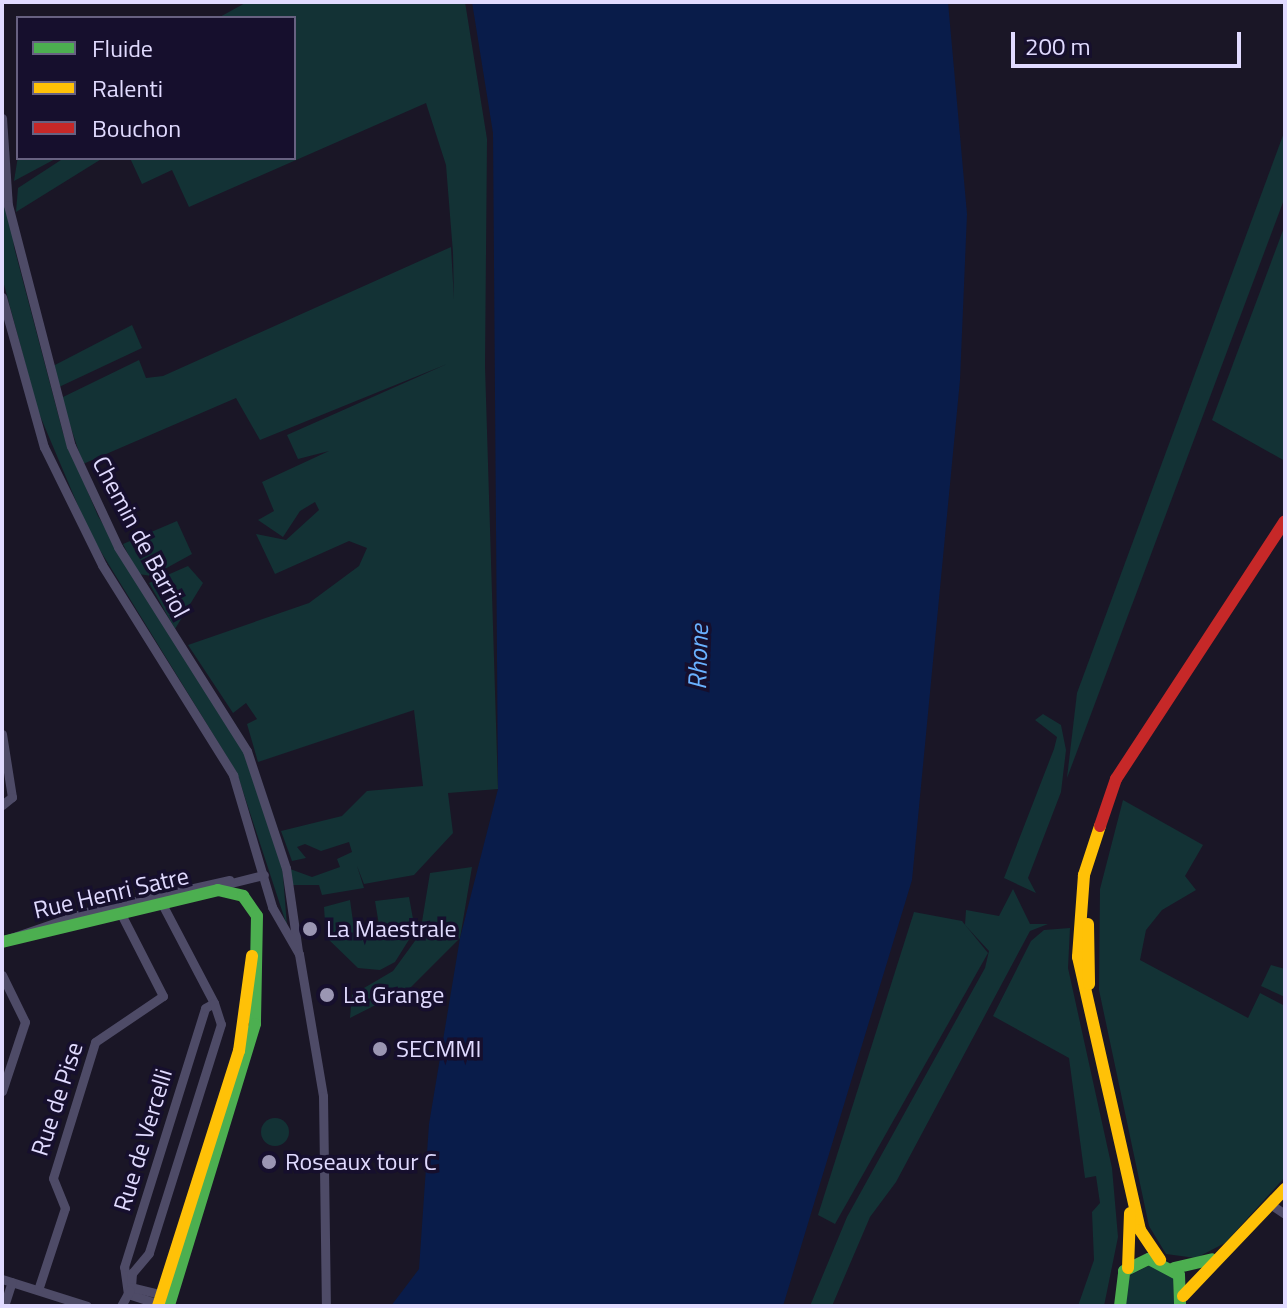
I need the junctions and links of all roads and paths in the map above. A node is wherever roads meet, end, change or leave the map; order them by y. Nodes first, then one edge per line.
1 (2, 118) edge
2 (2, 297) edge
3 (1285, 521) edge
4 (1285, 537) edge
5 (2, 734) edge
6 (2, 805) edge
7 (264, 875) junction
8 (228, 888) junction
9 (161, 902) junction
10 (120, 912) junction
11 (2, 942) edge
12 (299, 954) junction
13 (2, 975) edge
14 (214, 1003) junction
15 (2, 1091) edge
16 (1108, 1098) junction
17 (1285, 1189) edge
18 (1131, 1196) junction
19 (1273, 1206) junction
20 (1285, 1214) edge
21 (1222, 1254) junction
22 (1160, 1260) junction
23 (1128, 1268) junction
24 (1174, 1268) junction
25 (7, 1280) edge
26 (38, 1290) junction
27 (130, 1291) junction
28 (1182, 1301) edge
29 (164, 1302) edge
30 (1118, 1305) edge
31 (4, 1306) edge
32 (87, 1306) edge
33 (121, 1306) edge
34 (326, 1306) edge

1 - 12 street, Chemin de Barriol
2 - 7 street
3 - 16 main road
4 - 16 main road
5 - 6 street
7 - 8 street
7 - 12 street
8 - 9 main road, Rue Henri Satre
8 - 11 street
8 - 29 main road
9 - 10 main road, Rue Henri Satre
9 - 14 street, Rue de Vercelli
10 - 11 main road, Rue Henri Satre
10 - 26 street, Rue de Pise
12 - 34 street, Chemin de Barriol
13 - 15 street
14 - 27 street, Rue de Vercelli
14 - 27 street, Rue de Vercelli
16 - 18 main road
17 - 19 main road
18 - 22 main road
18 - 23 main road
19 - 20 street
19 - 21 main road
21 - 24 main road
21 - 28 main road
22 - 23 main road
22 - 24 main road
23 - 30 main road
24 - 28 main road
25 - 26 street
25 - 31 street
26 - 32 street
27 - 29 street
27 - 33 street, Rue de Vercelli

